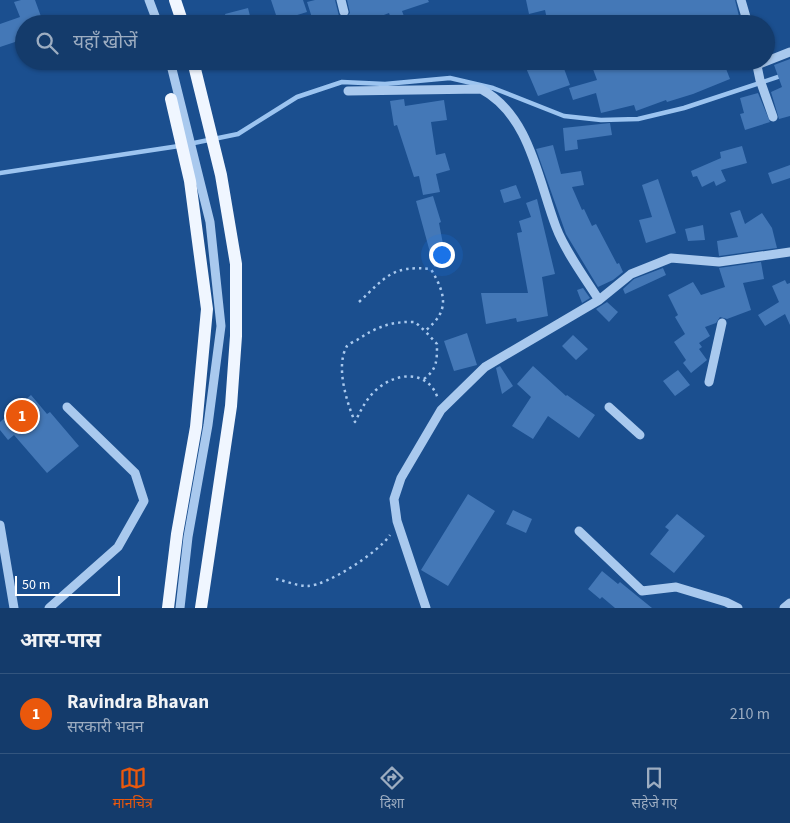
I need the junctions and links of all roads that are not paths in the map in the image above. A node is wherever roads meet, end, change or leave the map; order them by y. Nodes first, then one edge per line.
1 (150, 0) edge
2 (175, 0) edge
3 (341, 0) edge
4 (741, 0) edge
5 (344, 12) dead end
6 (155, 15) edge
7 (180, 15) edge
8 (745, 15) edge
9 (790, 52) edge
10 (775, 57) edge
11 (171, 70) edge
12 (195, 70) edge
13 (758, 70) edge
14 (348, 91) dead end
15 (176, 100) joint
16 (773, 117) dead end
17 (195, 178) junction
18 (790, 252) edge
19 (599, 300) junction
20 (722, 323) dead end
21 (709, 382) dead end
22 (67, 407) dead end
23 (608, 407) dead end
24 (640, 435) dead end
25 (0, 525) edge
26 (579, 531) dead end
27 (790, 603) edge
28 (14, 608) edge
29 (49, 608) edge
30 (168, 608) edge
31 (180, 608) edge
32 (201, 608) edge
33 (426, 608) edge
34 (738, 608) edge
35 (784, 608) edge

1 - 6 street
2 - 7 main road
3 - 5 street
4 - 8 street
9 - 10 street
11 - 15 street
12 - 32 main road
13 - 16 street
14 - 19 street
15 - 17 main road
17 - 30 main road
17 - 31 street
18 - 19 street
19 - 33 street
20 - 21 street
22 - 29 street
23 - 24 street
25 - 28 street
26 - 34 street
27 - 35 street

